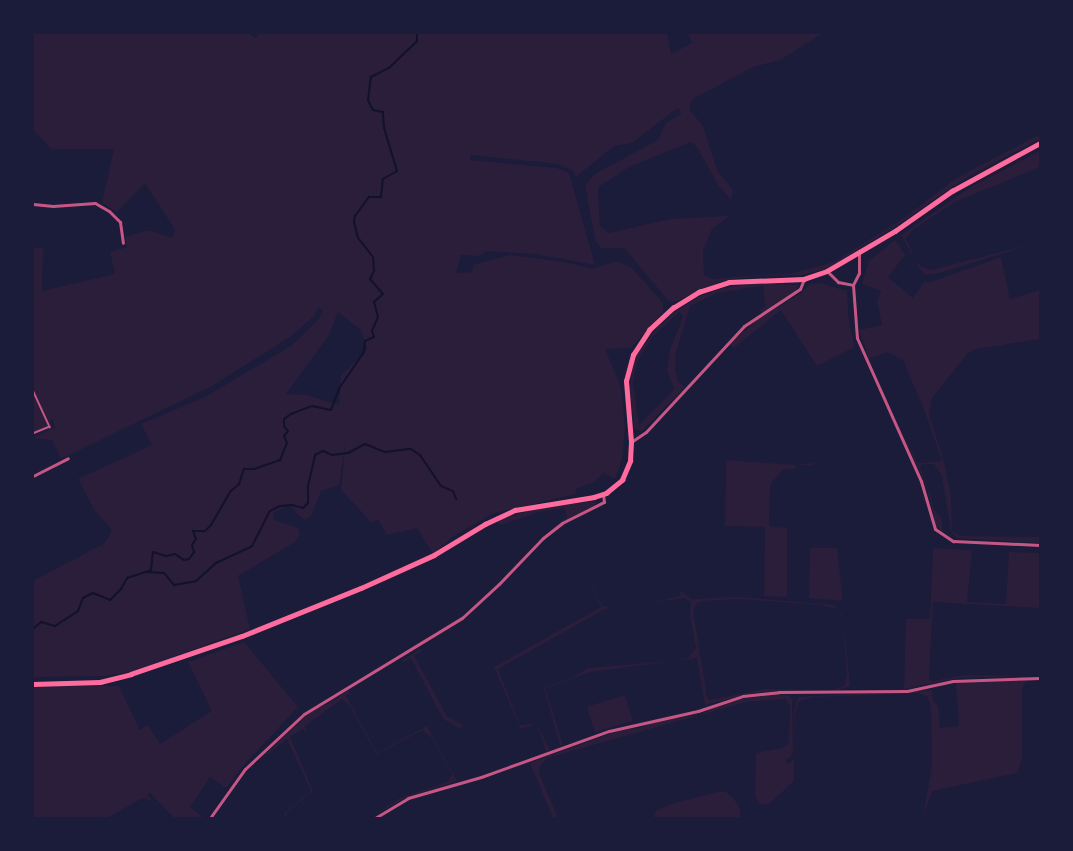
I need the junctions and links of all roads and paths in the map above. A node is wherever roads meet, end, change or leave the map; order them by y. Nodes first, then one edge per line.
1 (1040, 143) edge
2 (33, 204) edge
3 (123, 243) dead end
4 (859, 254) junction
5 (827, 271) junction
6 (804, 279) junction
7 (853, 285) junction
8 (33, 390) edge
9 (33, 434) edge
10 (631, 442) junction
11 (68, 458) dead end
12 (33, 476) edge
13 (603, 494) junction
14 (1040, 545) edge
15 (1040, 678) edge
16 (33, 684) edge
17 (210, 818) edge
18 (375, 818) edge

1 - 4 main road
2 - 3 street
4 - 5 main road
4 - 7 street
5 - 6 main road
5 - 7 street
6 - 10 street
6 - 10 main road
7 - 14 street
8 - 9 lane
10 - 13 main road
11 - 12 street
13 - 16 main road
13 - 17 street
15 - 18 street

